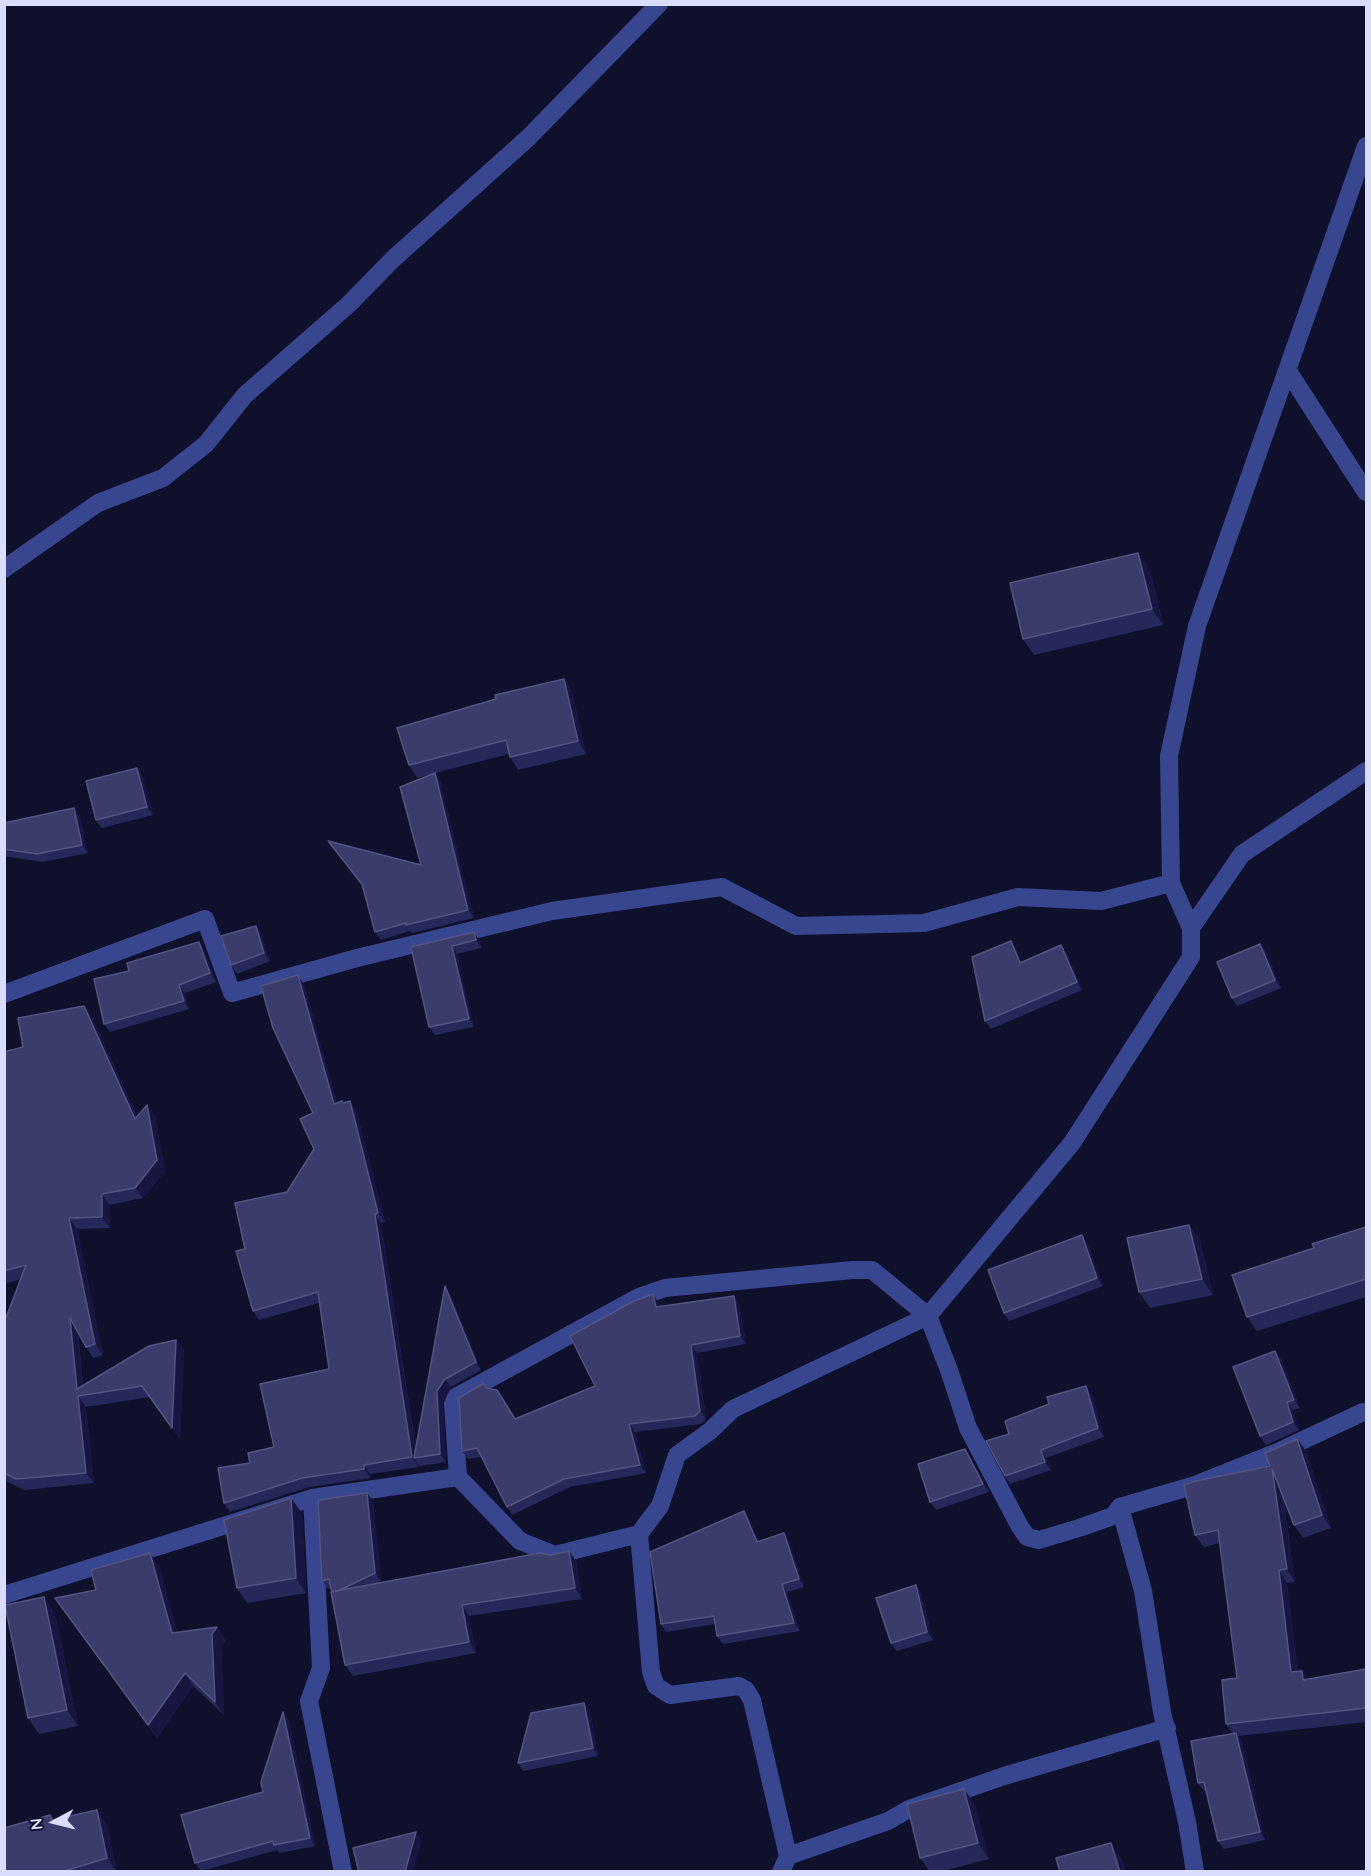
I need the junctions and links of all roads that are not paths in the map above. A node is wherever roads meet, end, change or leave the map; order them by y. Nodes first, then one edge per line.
1 (659, 4) edge
2 (1366, 146) edge
3 (1288, 370) junction
4 (1366, 492) edge
5 (4, 569) edge
6 (1366, 771) edge
7 (1172, 883) junction
8 (1191, 928) junction
9 (4, 994) edge
10 (928, 1316) junction
11 (1363, 1412) dead end
12 (458, 1477) junction
13 (312, 1498) junction
14 (1120, 1507) junction
15 (639, 1534) junction
16 (4, 1595) edge
17 (1167, 1728) junction
18 (785, 1864) edge
19 (343, 1872) edge
20 (1195, 1872) edge

1 - 5 street
2 - 3 street
3 - 4 street
3 - 7 street
6 - 8 street
7 - 8 street
7 - 9 street
8 - 10 street
10 - 12 street
10 - 14 street
10 - 15 street
11 - 14 street
12 - 13 street
12 - 15 street
13 - 16 street
13 - 19 street
14 - 17 street
15 - 18 street
17 - 18 street
17 - 20 street

